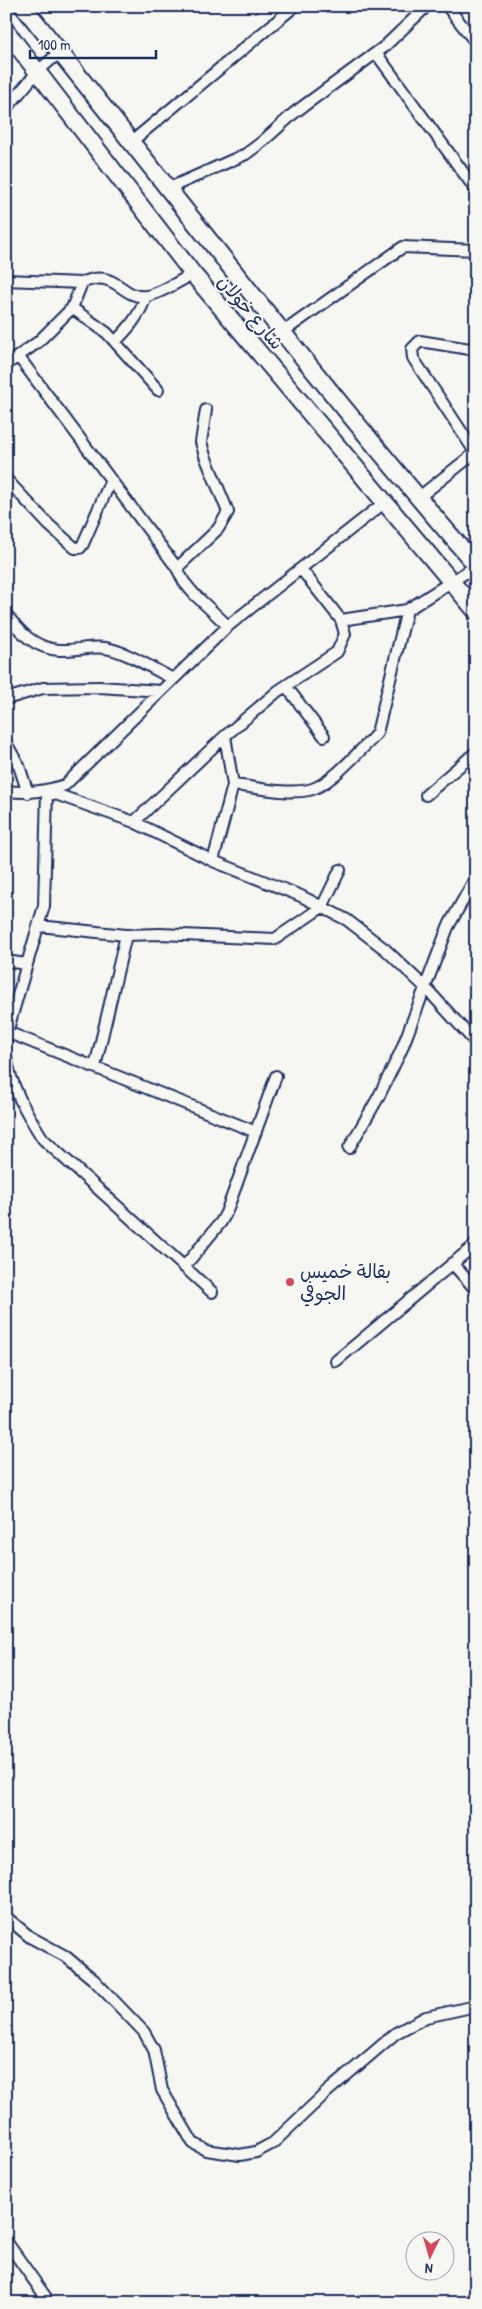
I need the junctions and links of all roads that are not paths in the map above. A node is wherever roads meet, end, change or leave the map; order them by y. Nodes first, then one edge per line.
1 (23, 6) edge
2 (295, 6) edge
3 (427, 6) edge
4 (447, 6) edge
5 (6, 31) edge
6 (476, 42) edge
7 (60, 52) junction
8 (376, 53) junction
9 (38, 71) junction
10 (6, 109) edge
11 (130, 143) junction
12 (167, 188) junction
13 (476, 190) edge
14 (476, 250) edge
15 (193, 274) junction
16 (6, 280) edge
17 (82, 283) junction
18 (146, 296) junction
19 (72, 308) junction
20 (283, 332) junction
21 (115, 342) junction
22 (476, 350) edge
23 (18, 356) junction
24 (6, 365) edge
25 (158, 390) dead end
26 (206, 410) dead end
27 (475, 452) edge
28 (6, 479) edge
29 (111, 480) junction
30 (418, 498) junction
31 (385, 502) junction
32 (476, 566) edge
33 (177, 568) junction
34 (301, 569) junction
35 (451, 583) junction
36 (407, 610) junction
37 (476, 611) edge
38 (6, 614) edge
39 (341, 620) junction
40 (228, 626) junction
41 (172, 679) junction
42 (286, 686) junction
43 (161, 690) junction
44 (6, 699) edge
45 (225, 736) junction
46 (324, 736) dead end
47 (6, 743) edge
48 (476, 752) edge
49 (233, 785) junction
50 (6, 790) edge
51 (47, 791) junction
52 (28, 793) junction
53 (426, 795) dead end
54 (134, 822) junction
55 (214, 861) junction
56 (340, 870) dead end
57 (475, 880) edge
58 (322, 907) junction
59 (39, 926) junction
60 (126, 936) junction
61 (6, 961) edge
62 (26, 964) junction
63 (426, 988) junction
64 (6, 1032) edge
65 (6, 1036) edge
66 (476, 1043) edge
67 (6, 1055) edge
68 (95, 1067) junction
69 (276, 1076) dead end
70 (256, 1132) junction
71 (348, 1148) dead end
72 (476, 1244) edge
73 (452, 1264) junction
74 (184, 1266) junction
75 (476, 1290) edge
76 (212, 1292) dead end
77 (336, 1361) dead end
78 (6, 1918) edge
79 (476, 2006) edge
80 (6, 2241) edge
81 (39, 2303) edge

1 - 7 main road, شارع خولان
2 - 11 street
3 - 8 street
4 - 6 street
5 - 9 main road, شارع خولان
7 - 9 street
7 - 11 main road, شارع خولان
8 - 12 street
8 - 13 street
9 - 10 street
9 - 15 main road, شارع خولان
11 - 12 main road, شارع خولان
12 - 20 main road, شارع خولان
14 - 20 street
15 - 18 street
15 - 31 main road, شارع خولان
16 - 17 street
17 - 18 street
17 - 19 street
18 - 21 street
19 - 21 street
19 - 23 street
20 - 30 main road, شارع خولان
21 - 25 street
22 - 27 street
23 - 24 street
23 - 29 street
26 - 33 street
27 - 30 street
28 - 29 street
29 - 33 street
30 - 32 main road, شارع خولان
31 - 34 street
31 - 35 main road, شارع خولان
32 - 35 street
33 - 40 street
34 - 39 street
34 - 40 street
35 - 36 street
35 - 37 main road, شارع خولان
36 - 39 street
36 - 49 street
38 - 41 street
39 - 42 street
40 - 41 street
41 - 43 street
42 - 45 street
42 - 46 street
43 - 44 street
43 - 51 street
45 - 49 street
45 - 54 street
47 - 52 street
48 - 53 street
49 - 55 street
50 - 52 street
51 - 52 street
51 - 54 street
51 - 59 street
54 - 55 street
55 - 58 street
56 - 58 street
57 - 63 street
58 - 60 street
58 - 63 street
59 - 60 street
59 - 62 street
60 - 68 street
61 - 62 street
62 - 64 street
63 - 66 street
63 - 71 street
64 - 65 street
64 - 68 street
67 - 74 street
68 - 70 street
69 - 70 street
70 - 74 street
72 - 73 street
73 - 75 street
73 - 77 street
74 - 76 street
78 - 79 street
80 - 81 street

